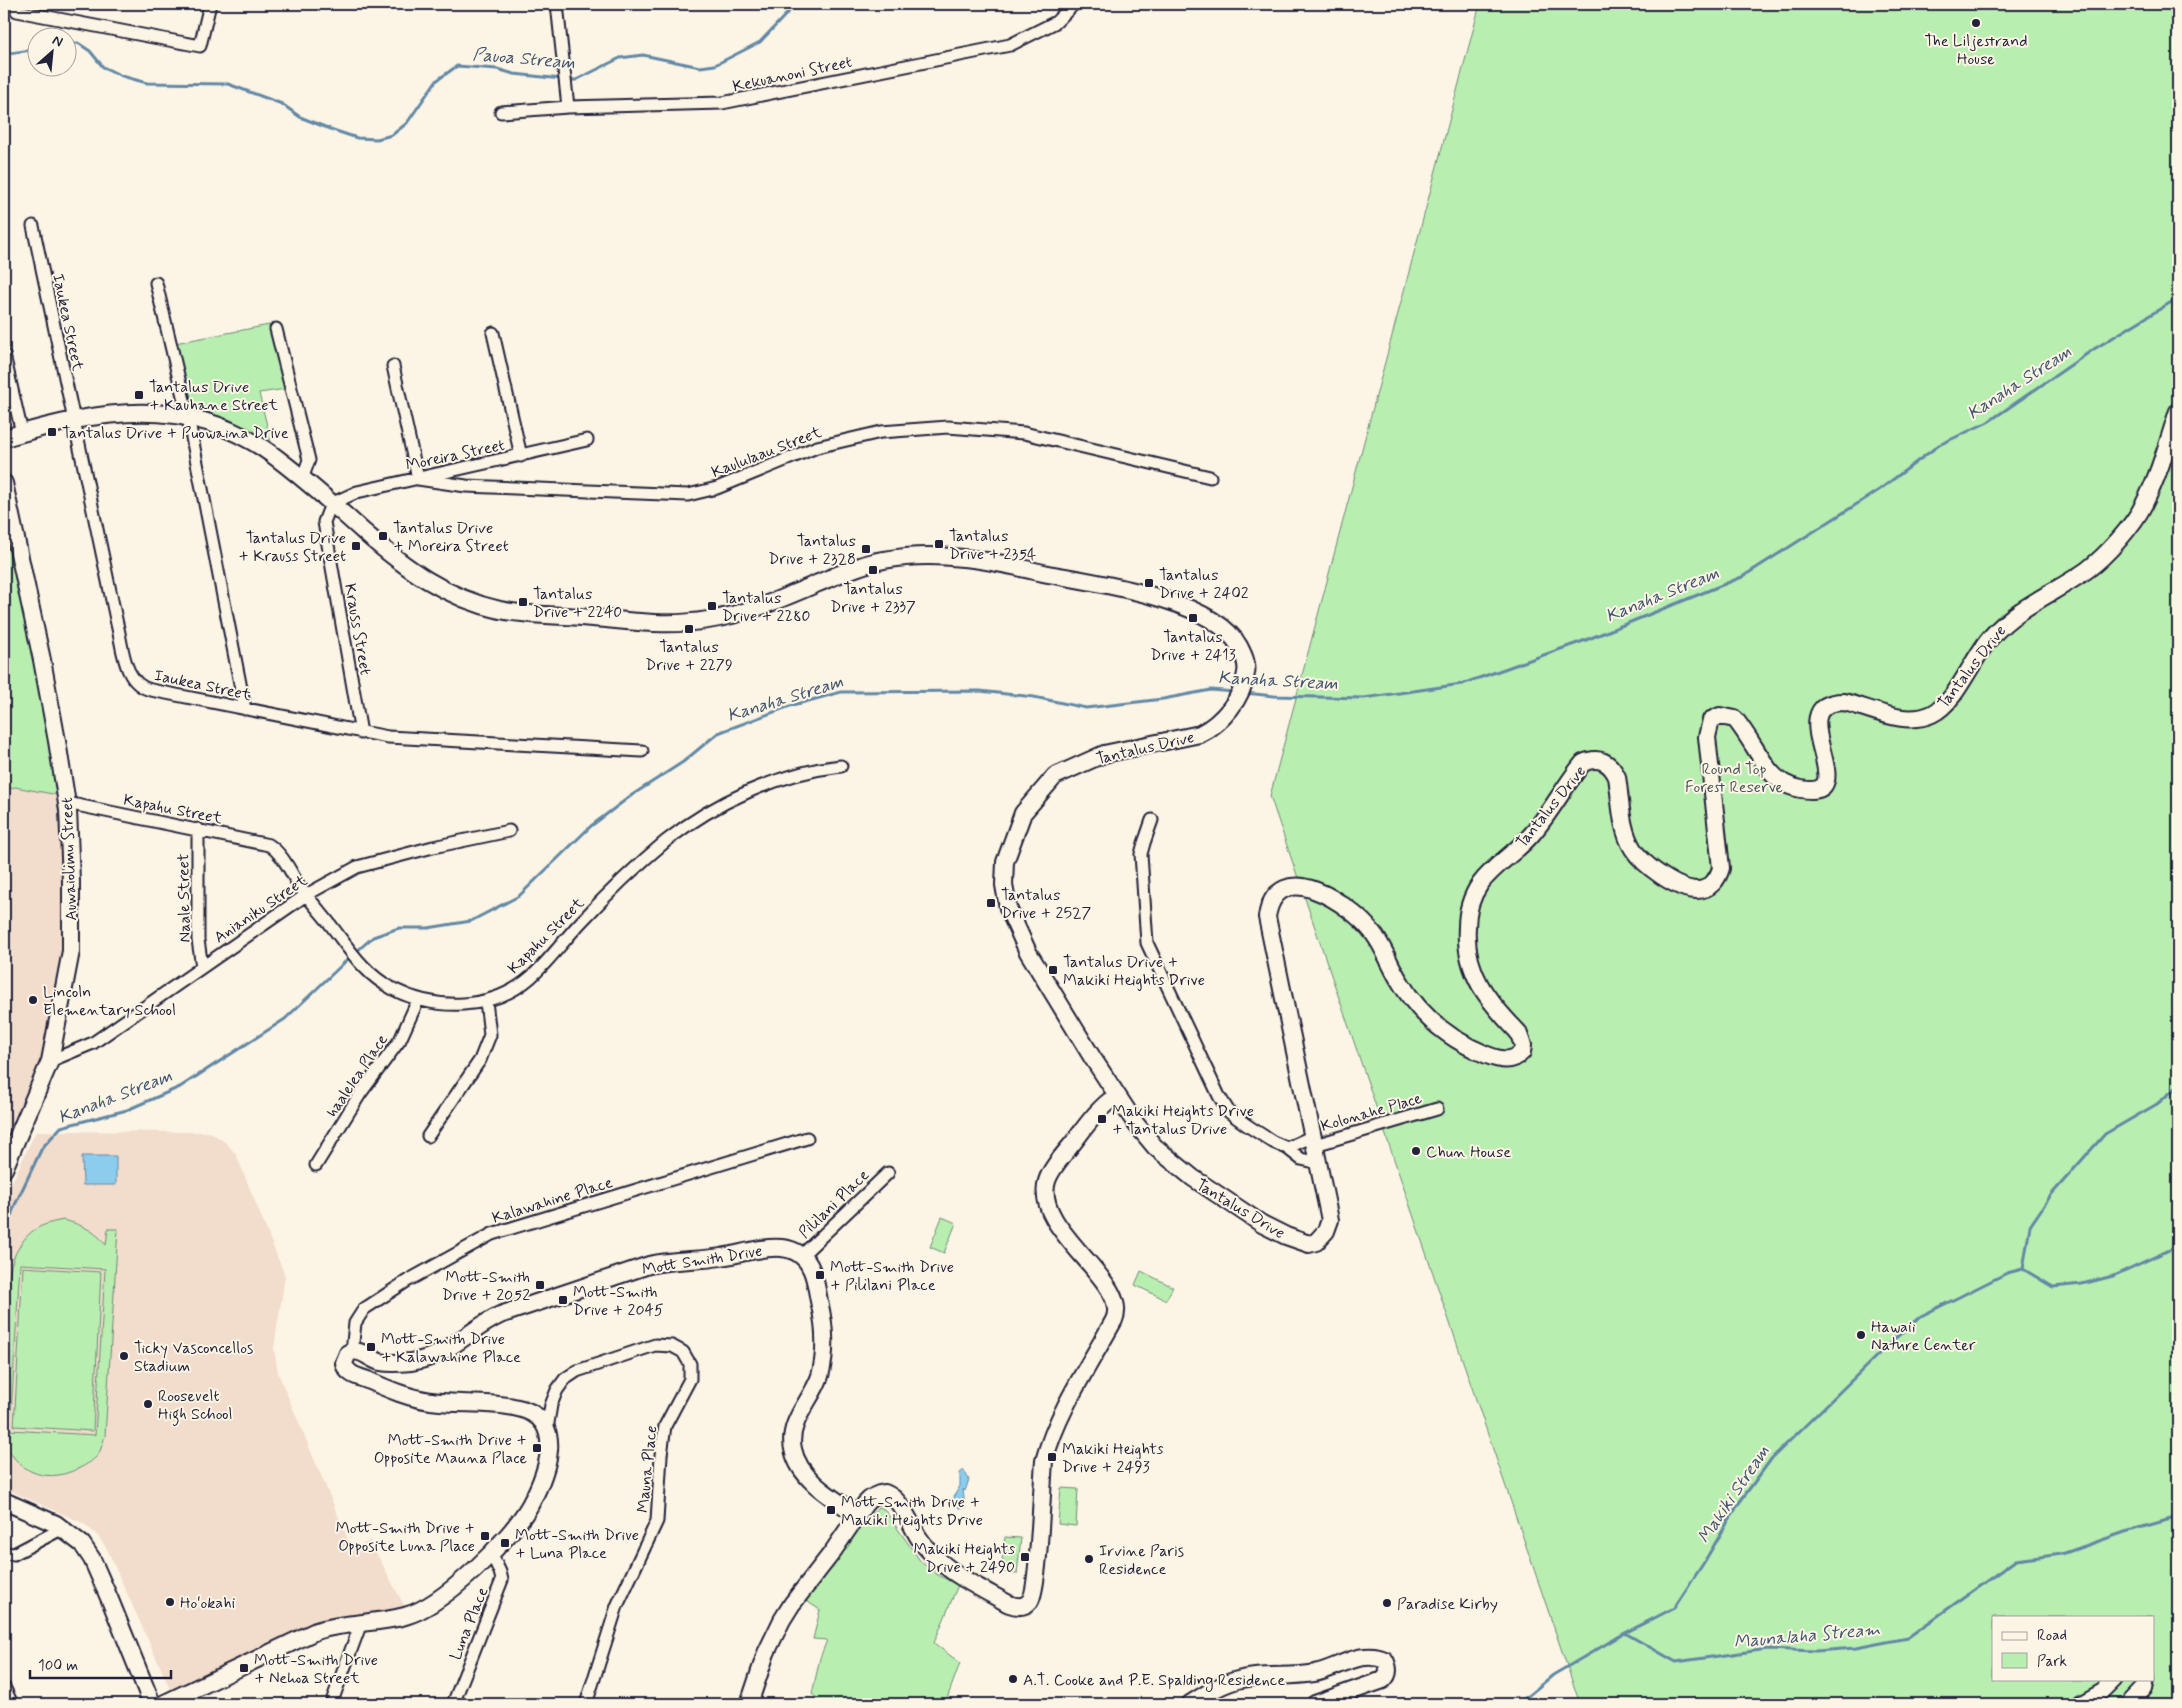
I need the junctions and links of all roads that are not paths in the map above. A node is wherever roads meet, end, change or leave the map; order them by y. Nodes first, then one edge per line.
1 (17, 4) edge
2 (210, 4) edge
3 (557, 4) edge
4 (1074, 4) edge
5 (568, 107) junction
6 (501, 112) dead end
7 (33, 226) dead end
8 (156, 283) dead end
9 (276, 329) dead end
10 (493, 333) dead end
11 (4, 355) edge
12 (393, 366) dead end
13 (2178, 411) edge
14 (188, 417) junction
15 (73, 421) junction
16 (11, 436) edge
17 (587, 440) dead end
18 (521, 456) junction
19 (1210, 477) dead end
20 (302, 479) junction
21 (418, 479) junction
22 (4, 483) edge
23 (331, 504) junction
24 (245, 709) junction
25 (361, 733) junction
26 (642, 750) dead end
27 (841, 766) dead end
28 (67, 803) junction
29 (1152, 820) dead end
30 (198, 829) junction
31 (509, 831) dead end
32 (306, 895) junction
33 (202, 967) junction
34 (418, 1000) junction
35 (486, 1001) junction
36 (50, 1061) junction
37 (1116, 1096) junction
38 (1437, 1109) dead end
39 (428, 1136) dead end
40 (807, 1138) dead end
41 (1314, 1140) junction
42 (1287, 1148) junction
43 (1320, 1163) junction
44 (316, 1166) dead end
45 (4, 1169) edge
46 (888, 1174) dead end
47 (801, 1256) junction
48 (352, 1352) junction
49 (547, 1429) junction
50 (4, 1501) edge
51 (858, 1515) junction
52 (63, 1528) junction
53 (4, 1553) edge
54 (491, 1553) junction
55 (362, 1622) junction
56 (2113, 1680) edge
57 (2146, 1680) edge
58 (4, 1687) edge
59 (12, 1704) edge
60 (152, 1704) edge
61 (163, 1704) edge
62 (331, 1704) edge
63 (454, 1704) edge
64 (586, 1704) edge
65 (750, 1704) edge
66 (1190, 1704) edge
67 (1316, 1704) edge
68 (2079, 1704) edge
69 (2129, 1704) edge

1 - 2 street
3 - 5 street
4 - 5 street, Kekuanoni Street
5 - 6 street, Kekuanoni Street
7 - 15 street, Iaukea Street
8 - 14 street
9 - 20 street
10 - 18 street
11 - 16 street
12 - 21 street
13 - 41 street, Tantalus Drive
14 - 15 street, Tantalus Drive
14 - 20 street, Tantalus Drive
14 - 24 street
15 - 16 street, Tantalus Drive
15 - 24 street, Iaukea Street
17 - 18 street, Moreira Street
18 - 21 street, Moreira Street
19 - 21 street, Kaululaau Street
20 - 23 street, Tantalus Drive
21 - 23 street, Moreira Street
22 - 28 street, Auwaiolimu Street
23 - 25 street, Krauss Street
23 - 37 street, Tantalus Drive
24 - 25 street, Iaukea Street
25 - 26 street, Iaukea Street
27 - 35 street, Kapahu Street
28 - 30 street, Kapahu Street
28 - 36 street, Auwaiolimu Street
29 - 42 street
30 - 32 street, Kapahu Street
30 - 33 street, Naale Street
31 - 32 street, Anianiku Street
32 - 33 street, Anianiku Street
32 - 34 street, Kapahu Street
33 - 36 street, Anianiku Street
34 - 35 street, Kapahu Street
34 - 44 street, haalelea Place
35 - 39 street
36 - 45 street, Auwaiolimu Street
37 - 43 street, Tantalus Drive
37 - 51 street
38 - 41 street, Kolonahe Place
40 - 48 street, Kalawahine Place
41 - 42 street, Kolonahe Place
41 - 43 street, Tantalus Drive
42 - 43 street
46 - 47 street, Pililani Place
47 - 48 street, Mott Smith Drive
47 - 51 street
48 - 49 street
49 - 54 street
49 - 64 street, Mauna Place
50 - 52 street
51 - 65 street
52 - 53 street
52 - 60 street
54 - 55 street
54 - 63 street, Luna Place
55 - 61 street
55 - 62 street
56 - 68 street
57 - 69 street
58 - 59 street
66 - 67 street

